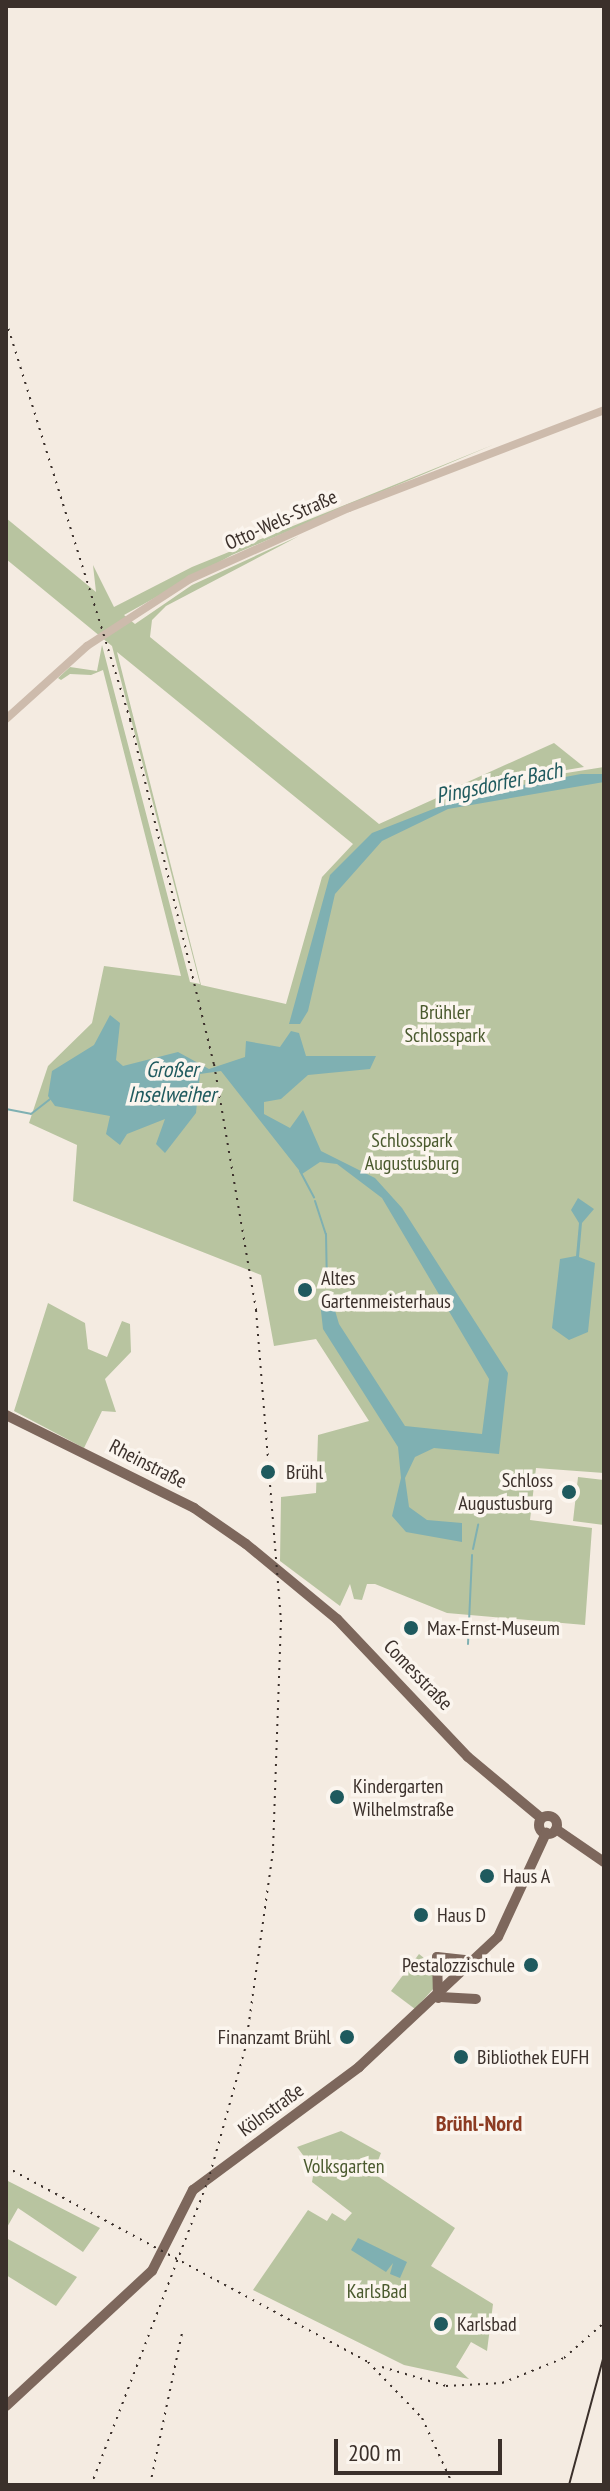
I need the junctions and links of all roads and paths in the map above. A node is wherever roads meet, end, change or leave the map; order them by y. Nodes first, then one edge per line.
1 (604, 410) edge
2 (6, 719) edge
3 (6, 1415) edge
4 (265, 1559) joint
5 (551, 1831) junction
6 (604, 1862) edge
7 (475, 1961) junction
8 (438, 1998) junction
9 (476, 1999) dead end
10 (6, 2406) edge

1 - 2 street, Otto-Wels-Straße
3 - 4 main road, Rheinstraße
4 - 5 main road, Comesstraße
5 - 6 main road
5 - 7 main road, Kölnstraße
7 - 8 main road, Kölnstraße
7 - 8 main road
8 - 9 main road
8 - 10 main road, Kölnstraße

